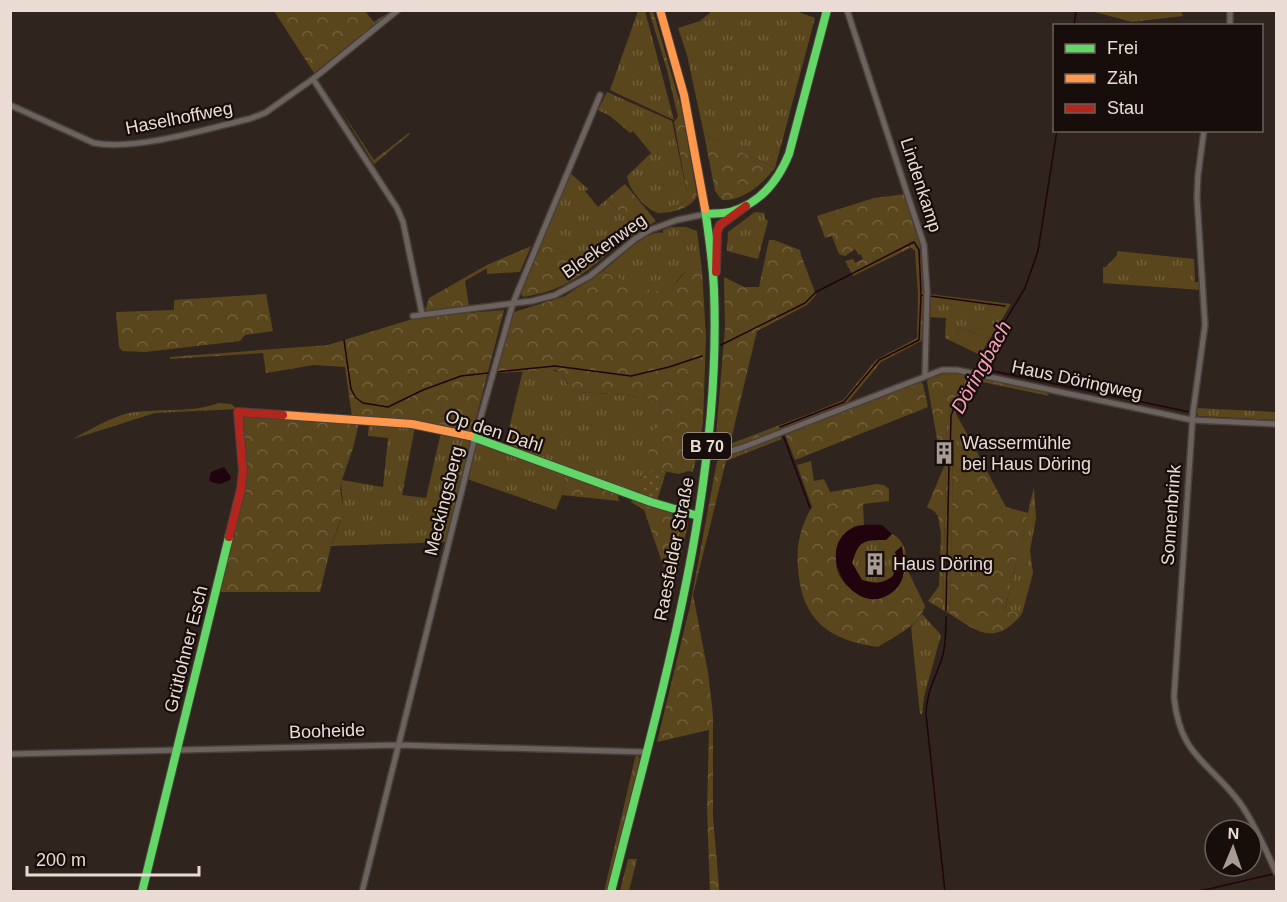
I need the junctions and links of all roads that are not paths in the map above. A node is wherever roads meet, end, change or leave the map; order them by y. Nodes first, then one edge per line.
1 (398, 10) edge
2 (660, 10) edge
3 (827, 10) edge
4 (847, 10) edge
5 (313, 79) junction
6 (600, 95) dead end
7 (10, 105) edge
8 (1204, 132) edge
9 (746, 206) junction
10 (706, 214) junction
11 (714, 294) junction
12 (513, 303) junction
13 (422, 314) junction
14 (413, 316) dead end
15 (925, 375) junction
16 (238, 412) joint
17 (1192, 420) junction
18 (1276, 424) edge
19 (475, 437) junction
20 (706, 455) junction
21 (698, 516) junction
22 (398, 745) junction
23 (177, 750) junction
24 (645, 752) junction
25 (10, 754) edge
26 (1276, 872) edge
27 (142, 891) edge
28 (363, 891) edge
29 (611, 891) edge

1 - 5 street, Haselhoffweg
2 - 10 main road, B 70
3 - 9 main road
4 - 15 street, Lindenkamp
5 - 7 street, Haselhoffweg
5 - 13 street
6 - 12 street, Meckingsberg
8 - 17 street, Sonnenbrink
9 - 10 main road
9 - 11 main road
10 - 11 main road, Raesfelder Straße / B 70
10 - 12 street, Bleekenweg
11 - 20 main road, Raesfelder Straße / B 70
12 - 13 street, Bleekenweg
12 - 19 street, Meckingsberg
13 - 14 street, Bleekenweg
15 - 17 street, Haus Döringweg
15 - 20 street, Haus Döringweg
16 - 19 main road, Op den Dahl
16 - 23 main road, Grütlohner Esch
17 - 18 street, Haus Döringweg
17 - 26 street, Sonnenbrink
19 - 21 main road, Op den Dahl
19 - 22 street, Meckingsberg
20 - 21 main road, Raesfelder Straße / B 70
21 - 24 main road, Raesfelder Straße / B 70
22 - 23 street, Booheide
22 - 24 street, Booheide
22 - 28 street, Meckingsberg
23 - 25 street, Booheide
23 - 27 main road, Grütlohner Esch
24 - 29 main road, Raesfelder Straße / B 70

